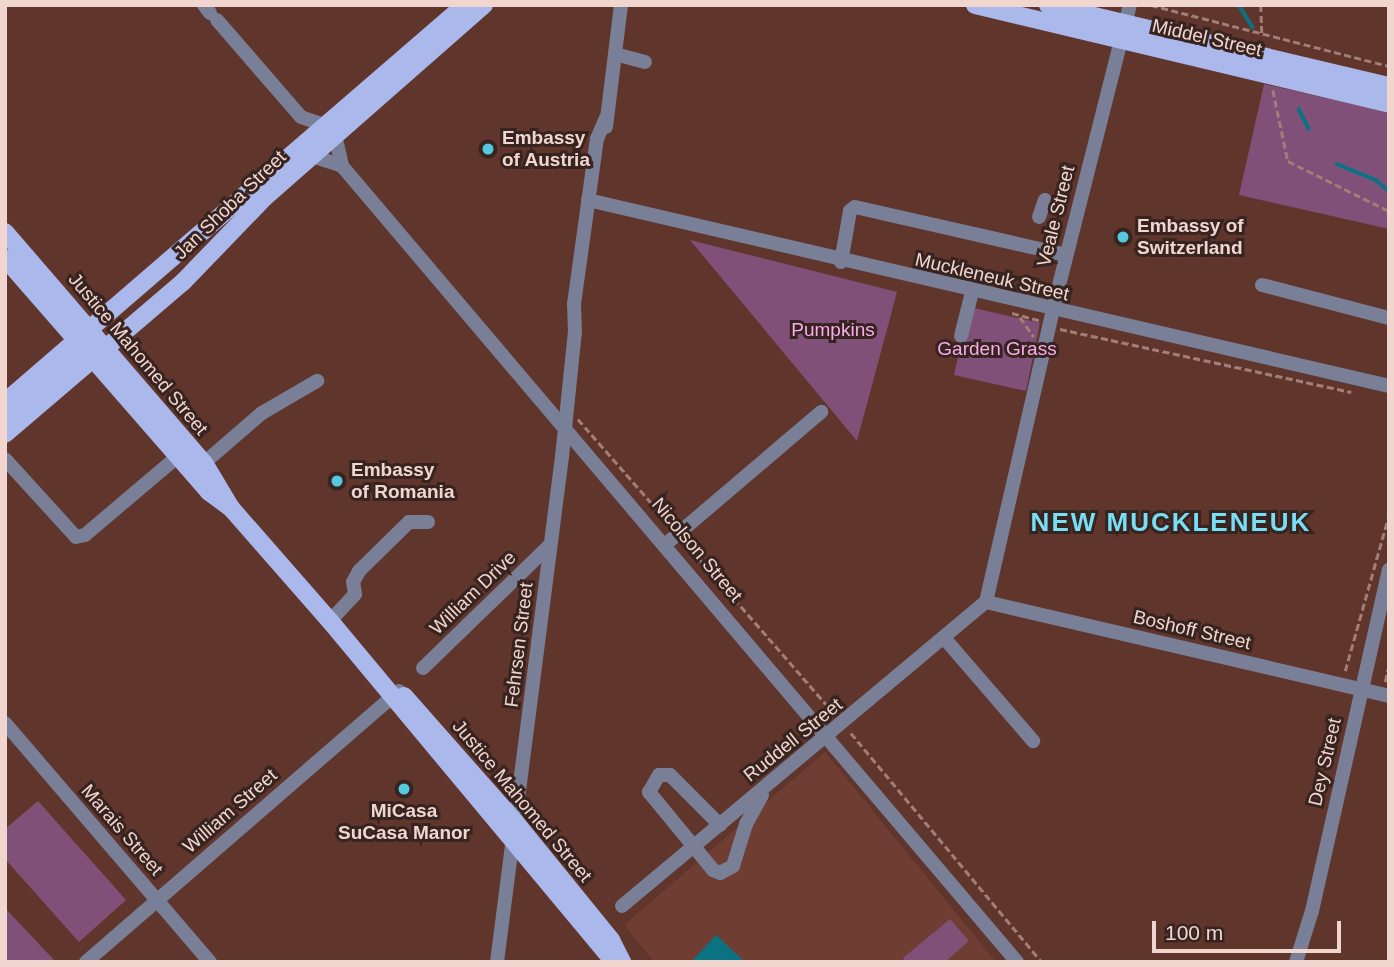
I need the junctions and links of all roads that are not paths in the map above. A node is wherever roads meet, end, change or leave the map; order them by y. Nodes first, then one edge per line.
1 (465, 5) edge
2 (484, 5) edge
3 (612, 5) edge
4 (621, 5) edge
5 (975, 5) edge
6 (1048, 5) edge
7 (1130, 5) edge
8 (210, 13) edge
9 (1125, 32) junction
10 (617, 37) junction
11 (615, 54) junction
12 (645, 62) dead end
13 (1389, 86) edge
14 (1389, 104) edge
15 (301, 117) junction
16 (331, 131) junction
17 (308, 151) junction
18 (342, 166) junction
19 (1045, 200) dead end
20 (593, 201) junction
21 (1039, 217) dead end
22 (5, 232) edge
23 (1066, 255) junction
24 (5, 258) edge
25 (841, 262) junction
26 (1262, 285) dead end
27 (972, 292) junction
28 (1048, 316) junction
29 (1389, 318) edge
30 (961, 336) dead end
31 (91, 344) junction
32 (317, 381) dead end
33 (1389, 386) edge
34 (5, 402) edge
35 (821, 412) dead end
36 (5, 416) edge
37 (565, 424) junction
38 (5, 434) edge
39 (178, 456) junction
40 (5, 459) edge
41 (204, 463) junction
42 (231, 508) junction
43 (428, 522) dead end
44 (666, 544) junction
45 (550, 545) junction
46 (1389, 570) edge
47 (986, 602) junction
48 (330, 621) junction
49 (945, 639) junction
50 (423, 668) dead end
51 (1362, 690) junction
52 (395, 694) junction
53 (1389, 696) edge
54 (5, 723) edge
55 (827, 735) junction
56 (1033, 741) dead end
57 (768, 785) junction
58 (516, 823) junction
59 (720, 825) junction
60 (514, 841) junction
61 (695, 848) junction
62 (157, 900) junction
63 (622, 906) dead end
64 (86, 962) edge
65 (210, 962) edge
66 (497, 962) edge
67 (614, 962) edge
68 (622, 962) edge
69 (1017, 962) edge
70 (1296, 962) edge

1 - 16 main road, Jan Shoba Street
2 - 16 main road, Jan Shoba Street
3 - 10 street, Fehrsen Street
4 - 10 street, Fehrsen Street
5 - 9 main road, Middel Street
6 - 9 main road, Middel Street
7 - 9 street, Veale Street
8 - 15 street
9 - 13 main road, Middel Street
9 - 14 main road, Middel Street
9 - 23 street, Veale Street
10 - 11 street, Fehrsen Street
11 - 12 street
11 - 20 street, Fehrsen Street
15 - 16 street
15 - 17 street
16 - 17 main road, Jan Shoba Street
16 - 18 street, Nicolson Street
17 - 18 street
17 - 31 main road, Jan Shoba Street
17 - 31 main road, Jan Shoba Street
18 - 37 street, Nicolson Street
19 - 21 street
20 - 25 street, Muckleneuk Street
20 - 37 street, Fehrsen Street
22 - 31 main road, Justice Mahomed Street
23 - 25 street
23 - 28 street, Veale Street
24 - 31 main road, Justice Mahomed Street
25 - 27 street, Muckleneuk Street
26 - 29 street
27 - 28 street, Muckleneuk Street
27 - 30 street
28 - 33 street, Muckleneuk Street
28 - 47 street, Veale Street
31 - 34 main road, Jan Shoba Street
31 - 36 main road
31 - 38 main road, Jan Shoba Street
31 - 39 main road, Justice Mahomed Street
31 - 41 main road, Justice Mahomed Street
32 - 41 street
35 - 44 street
37 - 44 street, Nicolson Street
37 - 45 street, Fehrsen Street
39 - 40 street
39 - 42 main road, Justice Mahomed Street
41 - 42 main road, Justice Mahomed Street
42 - 48 main road, Justice Mahomed Street
43 - 48 street
44 - 55 street, Nicolson Street
45 - 50 street, William Drive
45 - 58 street, Fehrsen Street
46 - 51 street, Dey Street
47 - 49 street, Ruddell Street
47 - 51 street, Boshoff Street
48 - 52 main road, Justice Mahomed Street
49 - 55 street, Ruddell Street
49 - 56 street
51 - 53 street, Boshoff Street
51 - 70 street, Dey Street
52 - 58 main road, Justice Mahomed Street
52 - 60 main road, Justice Mahomed Street
52 - 62 street, William Street
54 - 62 street, Marais Street
55 - 57 street, Ruddell Street
55 - 69 street, Nicolson Street
57 - 59 street, Ruddell Street
57 - 61 street
58 - 60 street, Fehrsen Street
58 - 68 main road, Justice Mahomed Street
59 - 61 street, Ruddell Street
59 - 61 street
60 - 66 street, Fehrsen Street
60 - 67 main road, Justice Mahomed Street
61 - 63 street, Ruddell Street
62 - 64 street, William Street
62 - 65 street, Marais Street

